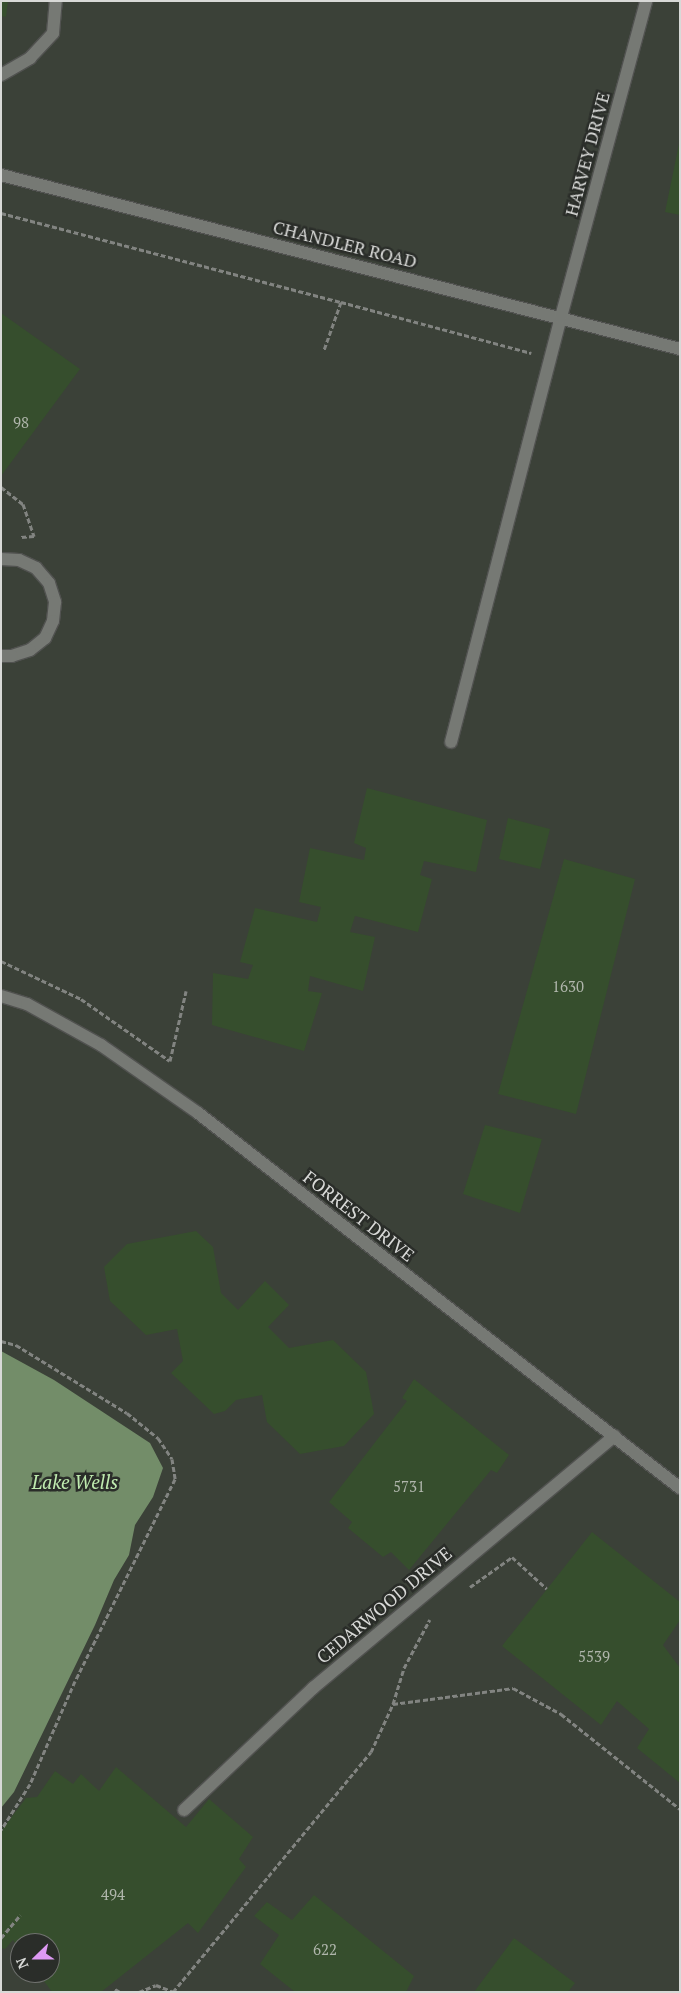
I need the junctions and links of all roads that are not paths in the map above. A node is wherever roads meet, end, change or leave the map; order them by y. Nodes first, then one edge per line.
1 (56, 1) edge
2 (646, 1) edge
3 (1, 75) edge
4 (1, 175) edge
5 (561, 316) junction
6 (680, 349) edge
7 (1, 558) edge
8 (1, 656) edge
9 (451, 742) dead end
10 (1, 996) edge
11 (614, 1436) junction
12 (680, 1488) edge
13 (184, 1810) dead end

1 - 3 street
2 - 5 street, HARVEY DRIVE
4 - 5 street, CHANDLER ROAD
5 - 6 street, CHANDLER ROAD
5 - 9 street, HARVEY DRIVE
7 - 8 street
10 - 11 street, FORREST DRIVE
11 - 12 street, FORREST DRIVE
11 - 13 street, CEDARWOOD DRIVE

